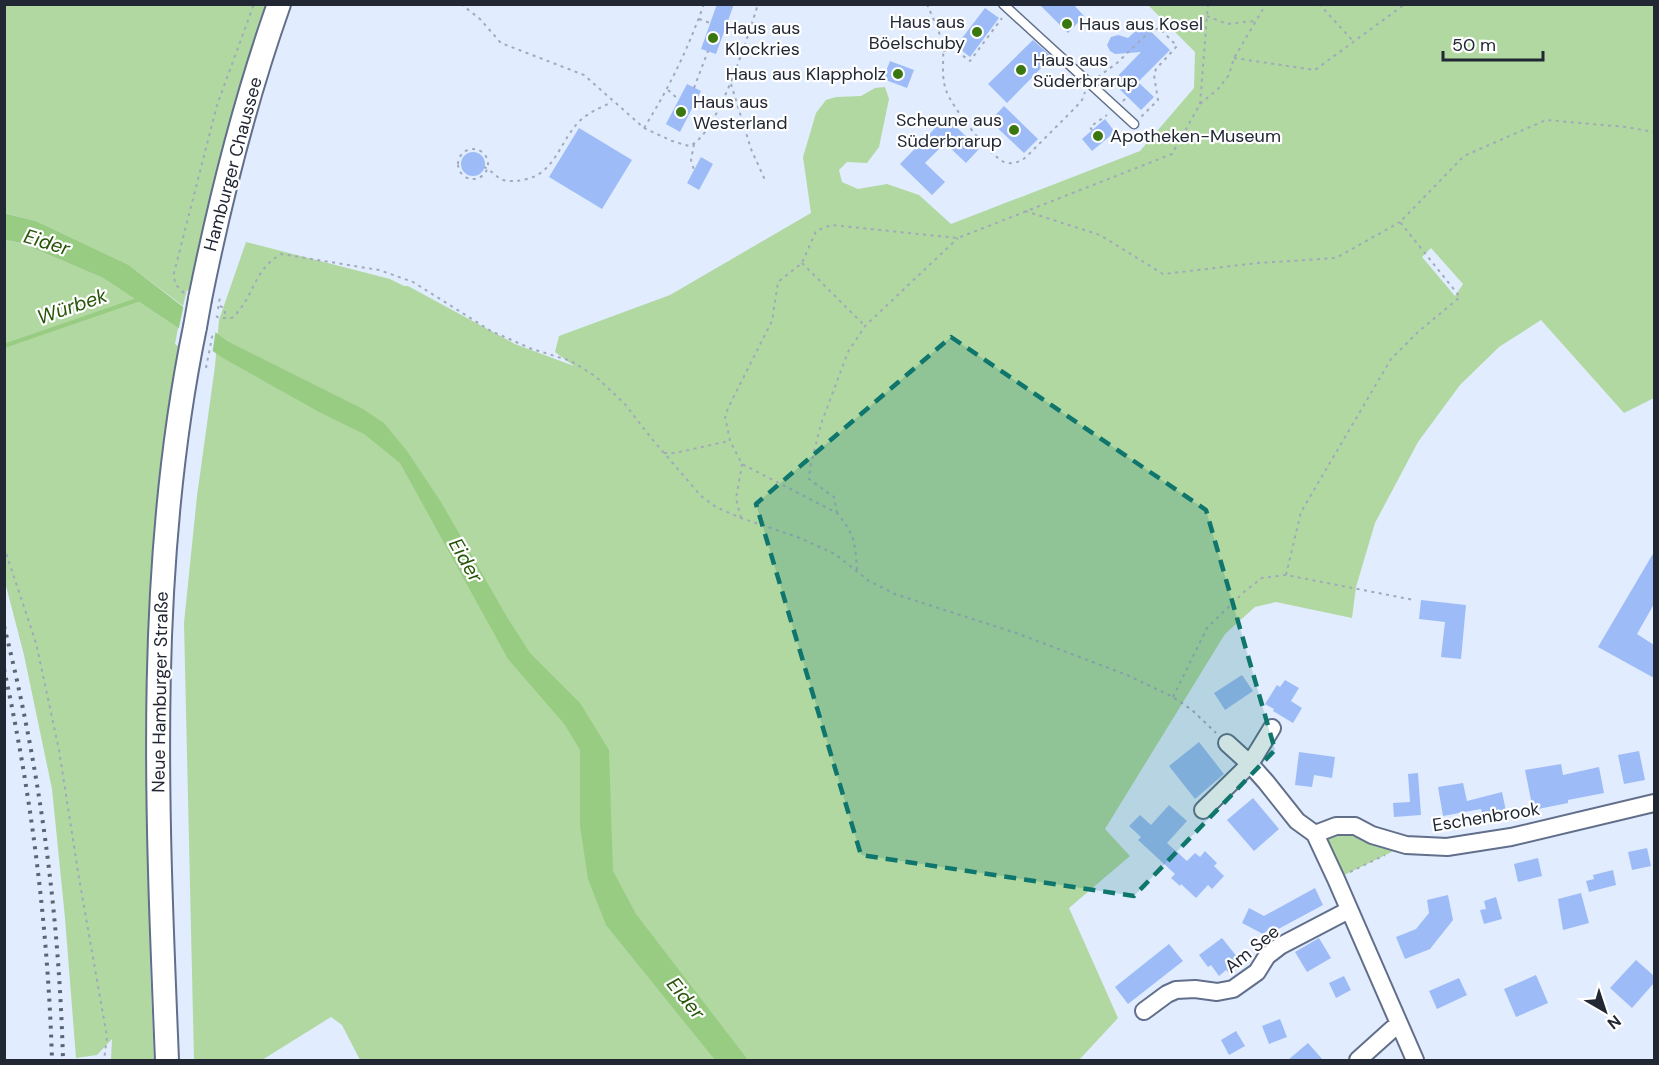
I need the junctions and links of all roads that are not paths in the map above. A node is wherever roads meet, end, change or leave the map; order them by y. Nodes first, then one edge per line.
1 (279, 4) edge
2 (1003, 4) edge
3 (1134, 124) road end
4 (195, 327) joint
5 (1272, 728) dead end
6 (1227, 743) road end
7 (1250, 764) junction
8 (1654, 803) edge
9 (1203, 810) dead end
10 (1315, 834) junction
11 (1349, 910) junction
12 (1144, 1011) dead end
13 (1398, 1024) junction
14 (167, 1060) edge
15 (1358, 1060) edge
16 (1415, 1060) edge

1 - 4 main road, Hamburger Chaussee, bridge
2 - 3 lane
4 - 14 main road, Neue Hamburger Straße
5 - 7 street
6 - 7 street
7 - 9 street
7 - 10 street
8 - 10 street, Eschenbrook
10 - 11 street
11 - 12 street, Am See
11 - 13 street
13 - 15 street
13 - 16 street

